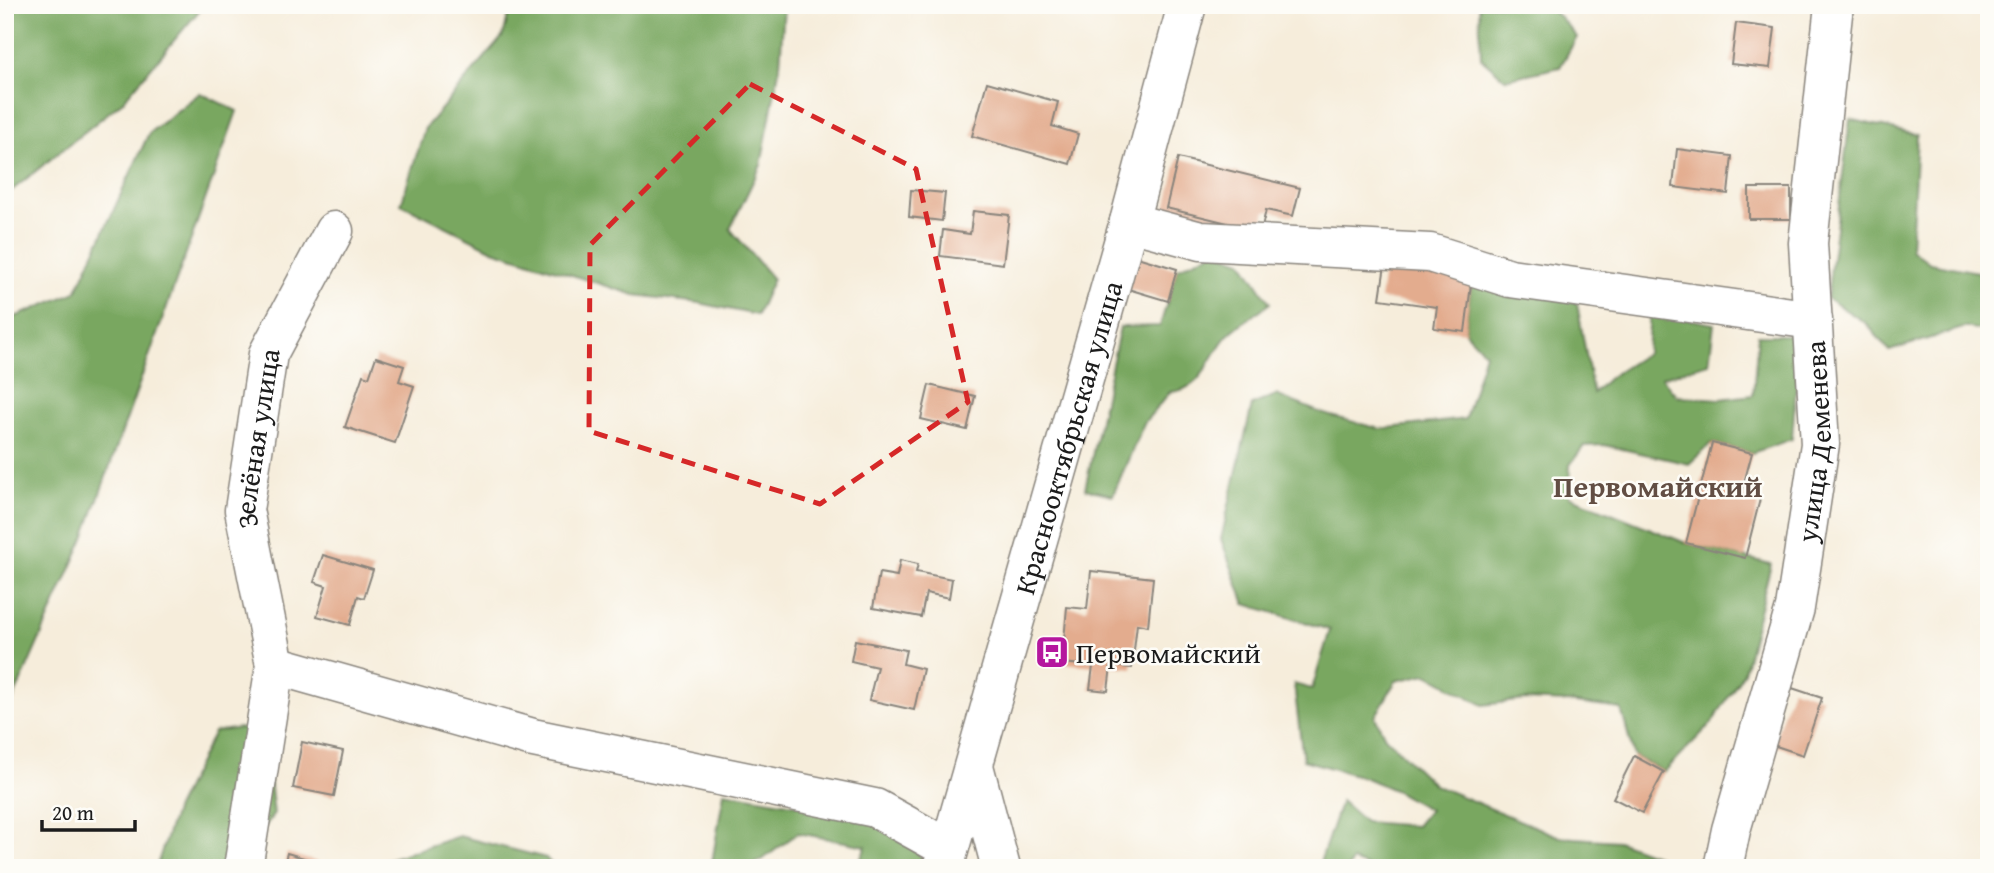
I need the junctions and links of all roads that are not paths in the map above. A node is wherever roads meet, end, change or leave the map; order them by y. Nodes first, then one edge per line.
1 (1187, 5) edge
2 (1833, 5) edge
3 (1129, 222) junction
4 (334, 231) dead end
5 (1813, 320) junction
6 (275, 665) junction
7 (974, 764) junction
8 (947, 858) edge
9 (243, 868) edge
10 (1001, 868) edge
11 (1723, 868) edge

1 - 3 street, Краснооктябрьская улица
2 - 5 street, улица Деменева
3 - 5 street
3 - 7 street, Краснооктябрьская улица
4 - 6 street, Зелёная улица
5 - 11 street, улица Деменева
6 - 8 street
6 - 9 street, Зелёная улица
7 - 8 street, Краснооктябрьская улица
7 - 10 street

